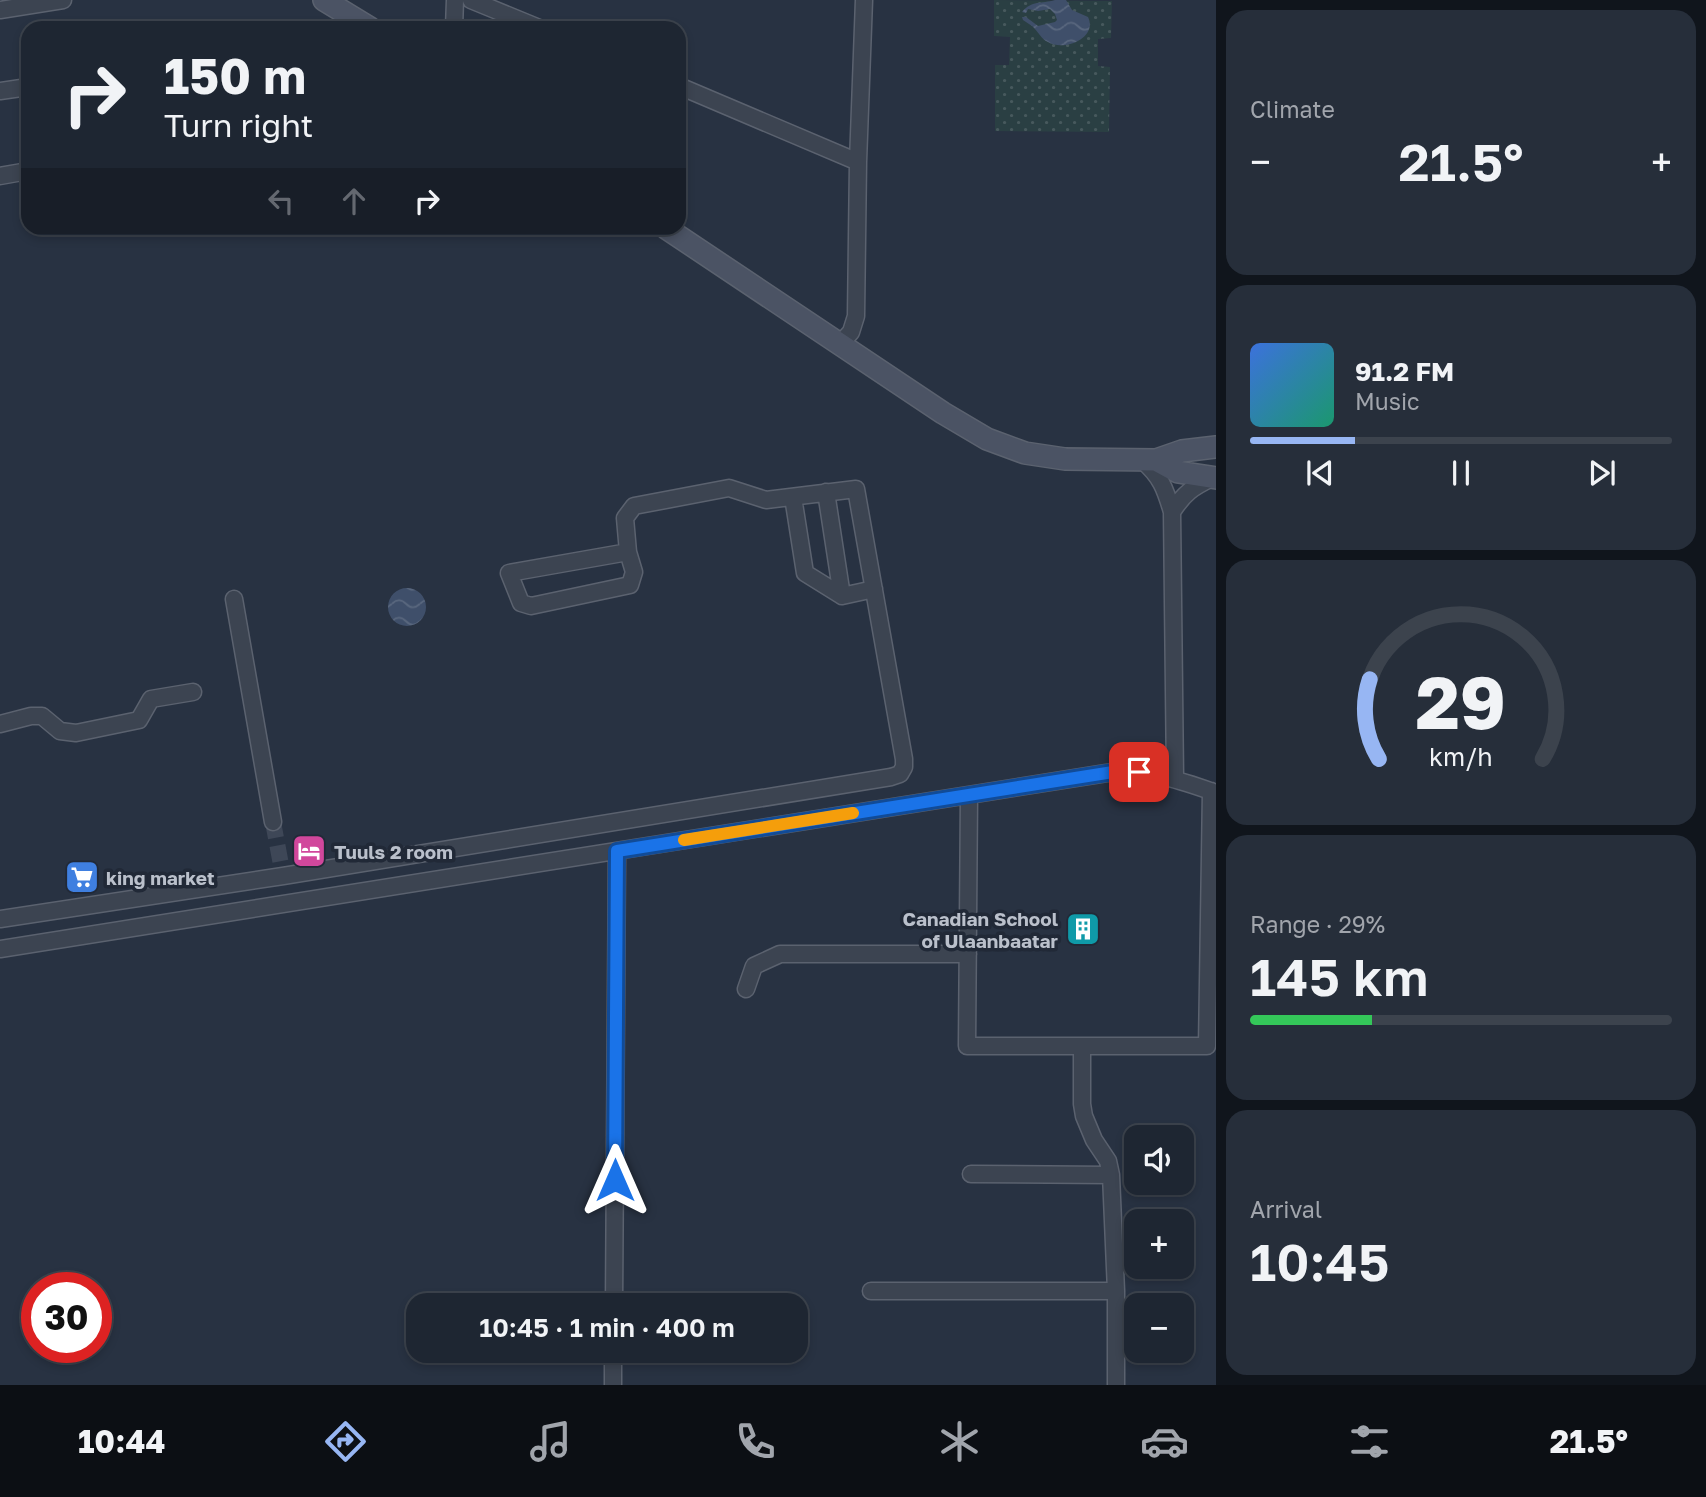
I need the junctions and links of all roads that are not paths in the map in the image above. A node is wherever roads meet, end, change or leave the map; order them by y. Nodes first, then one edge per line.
1 (63, 0) edge
2 (324, 0) edge
3 (456, 0) edge
4 (471, 0) edge
5 (864, 0) edge
6 (0, 10) edge
7 (358, 21) edge
8 (454, 21) edge
9 (522, 21) edge
10 (21, 88) edge
11 (686, 89) edge
12 (0, 91) edge
13 (858, 162) junction
14 (21, 172) edge
15 (0, 176) edge
16 (677, 235) edge
17 (841, 343) junction
18 (1216, 447) edge
19 (1149, 460) junction
20 (1180, 461) junction
21 (1214, 478) edge
22 (826, 492) junction
23 (793, 497) junction
24 (1172, 512) junction
25 (628, 552) junction
26 (874, 589) junction
27 (842, 596) junction
28 (234, 599) dead end
29 (193, 692) dead end
30 (0, 724) edge
31 (1175, 778) junction
32 (1214, 792) edge
33 (969, 794) junction
34 (273, 822) tunnel mouth
35 (617, 851) junction
36 (282, 873) junction
37 (287, 903) junction
38 (0, 919) edge
39 (0, 949) edge
40 (968, 954) junction
41 (746, 989) dead end
42 (1082, 1047) junction
43 (971, 1174) dead end
44 (1111, 1175) junction
45 (872, 1291) dead end
46 (1116, 1291) junction
47 (614, 1293) edge
48 (614, 1363) edge
49 (613, 1385) edge
50 (1116, 1385) edge

1 - 6 street
2 - 7 street
3 - 8 street
4 - 9 street
5 - 13 street
10 - 12 street
11 - 13 street
13 - 17 street
14 - 15 street
16 - 17 street
17 - 19 street
18 - 20 street
19 - 20 street
19 - 24 street
20 - 21 street
21 - 24 street
22 - 23 street
22 - 26 street
22 - 27 street
23 - 25 street
23 - 27 street
24 - 31 street
25 - 25 street
26 - 27 street
26 - 36 street
28 - 34 street
29 - 30 street
31 - 32 street
31 - 33 street
32 - 42 street
33 - 35 street
33 - 40 street
35 - 37 street
35 - 47 street
36 - 37 street
36 - 38 street
37 - 39 street
40 - 41 street
40 - 42 street
42 - 44 street
43 - 44 street
44 - 46 street
45 - 46 street
46 - 50 street
48 - 49 street

